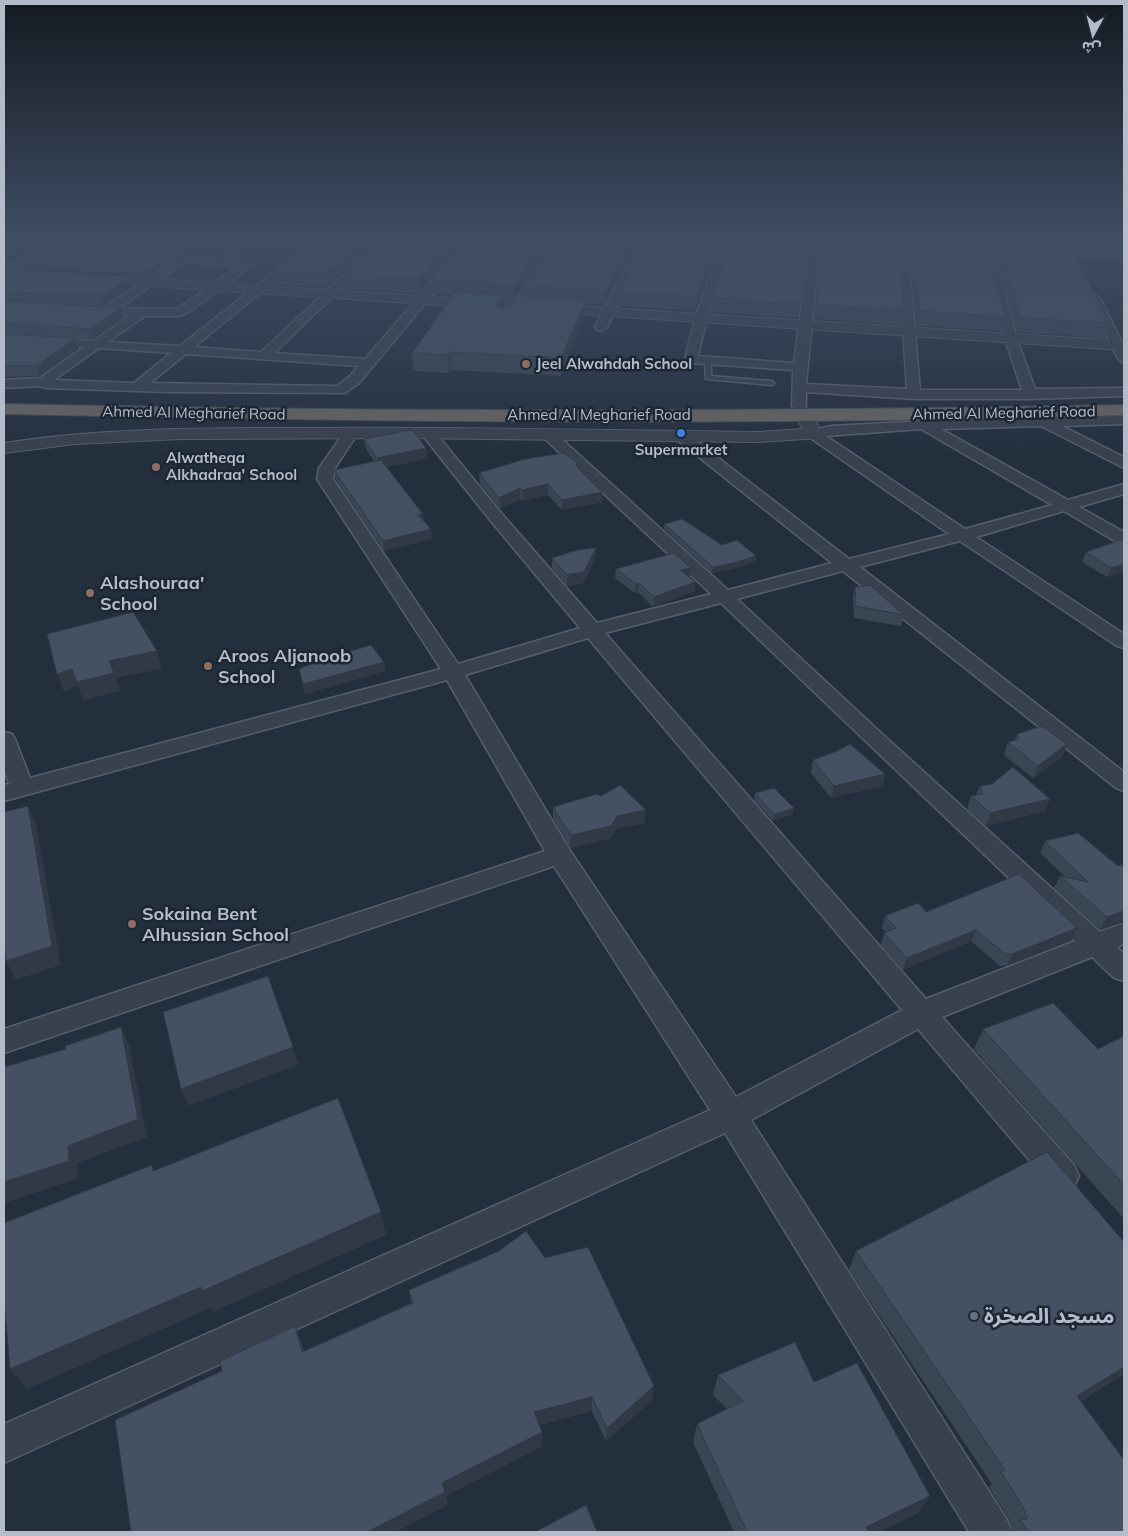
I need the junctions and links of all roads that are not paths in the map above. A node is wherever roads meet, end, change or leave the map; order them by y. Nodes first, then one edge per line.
1 (609, 312) edge
2 (130, 313) edge
3 (141, 313) junction
4 (180, 313) edge
5 (230, 313) edge
6 (309, 313) edge
7 (411, 313) edge
8 (511, 313) edge
9 (619, 313) edge
10 (702, 313) edge
11 (806, 313) edge
12 (907, 313) edge
13 (1004, 313) edge
14 (1103, 313) edge
15 (700, 318) junction
16 (505, 321) edge
17 (804, 325) junction
18 (601, 327) dead end
19 (908, 332) junction
20 (10, 339) edge
21 (1011, 339) junction
22 (97, 344) junction
23 (1121, 346) edge
24 (4, 347) edge
25 (182, 350) junction
26 (264, 356) junction
27 (1124, 359) edge
28 (708, 361) junction
29 (368, 363) junction
30 (800, 367) junction
31 (43, 382) junction
32 (771, 382) dead end
33 (4, 384) edge
34 (137, 388) junction
35 (799, 388) junction
36 (1124, 392) edge
37 (4, 394) edge
38 (914, 395) junction
39 (1030, 395) junction
40 (1124, 403) edge
41 (232, 408) junction
42 (1124, 410) edge
43 (802, 411) junction
44 (5, 413) edge
45 (1124, 420) edge
46 (1041, 422) junction
47 (924, 425) junction
48 (351, 433) junction
49 (429, 434) junction
50 (814, 434) junction
51 (549, 435) junction
52 (681, 436) junction
53 (4, 448) edge
54 (1124, 463) edge
55 (1124, 489) edge
56 (1065, 505) junction
57 (964, 535) junction
58 (1124, 539) edge
59 (846, 565) junction
60 (724, 596) junction
61 (593, 630) junction
62 (1124, 642) edge
63 (453, 672) junction
64 (4, 739) edge
65 (1124, 783) edge
66 (13, 790) edge
67 (560, 855) junction
68 (1111, 939) edge
69 (1124, 970) edge
70 (923, 1012) junction
71 (4, 1041) edge
72 (731, 1115) junction
73 (1079, 1194) edge
74 (4, 1444) edge
75 (984, 1529) edge

1 - 18 street
2 - 3 street
3 - 4 street
3 - 22 street
5 - 25 street
6 - 26 street
7 - 29 street
8 - 16 street
9 - 15 street
10 - 15 street
11 - 17 street
12 - 19 street
13 - 21 street
14 - 23 street
15 - 17 street
15 - 28 street
17 - 19 street
17 - 30 street
19 - 21 street
19 - 38 street
20 - 22 street
20 - 24 street
21 - 23 street
21 - 39 street
22 - 25 street
22 - 31 street
23 - 27 street
25 - 26 street
25 - 34 street
26 - 29 street
28 - 30 street
28 - 32 lane
29 - 34 street
30 - 35 street
31 - 33 street
31 - 34 street
35 - 38 street
35 - 43 street
36 - 39 street
37 - 41 highway
38 - 39 street
40 - 43 highway, Ahmed Al Megharief Road
41 - 43 highway, Ahmed Al Megharief Road
41 - 44 highway, Ahmed Al Megharief Road
41 - 44 highway
42 - 43 highway, Ahmed Al Megharief Road
43 - 50 street
45 - 46 street
46 - 47 street
46 - 54 street
47 - 50 street
47 - 56 street
48 - 49 street
48 - 53 street
48 - 63 street
49 - 51 street
49 - 61 street
50 - 52 street
50 - 57 street
51 - 52 street
51 - 60 street
52 - 59 street
55 - 56 street
56 - 57 street
56 - 58 street
57 - 59 street
57 - 62 street
59 - 60 street
59 - 65 street
60 - 61 street
60 - 68 street
61 - 63 street
61 - 70 street
63 - 66 street
63 - 67 street
64 - 66 street
67 - 71 street
67 - 72 street
68 - 69 street
68 - 70 street
70 - 72 street
70 - 73 street
72 - 74 street
72 - 75 street

